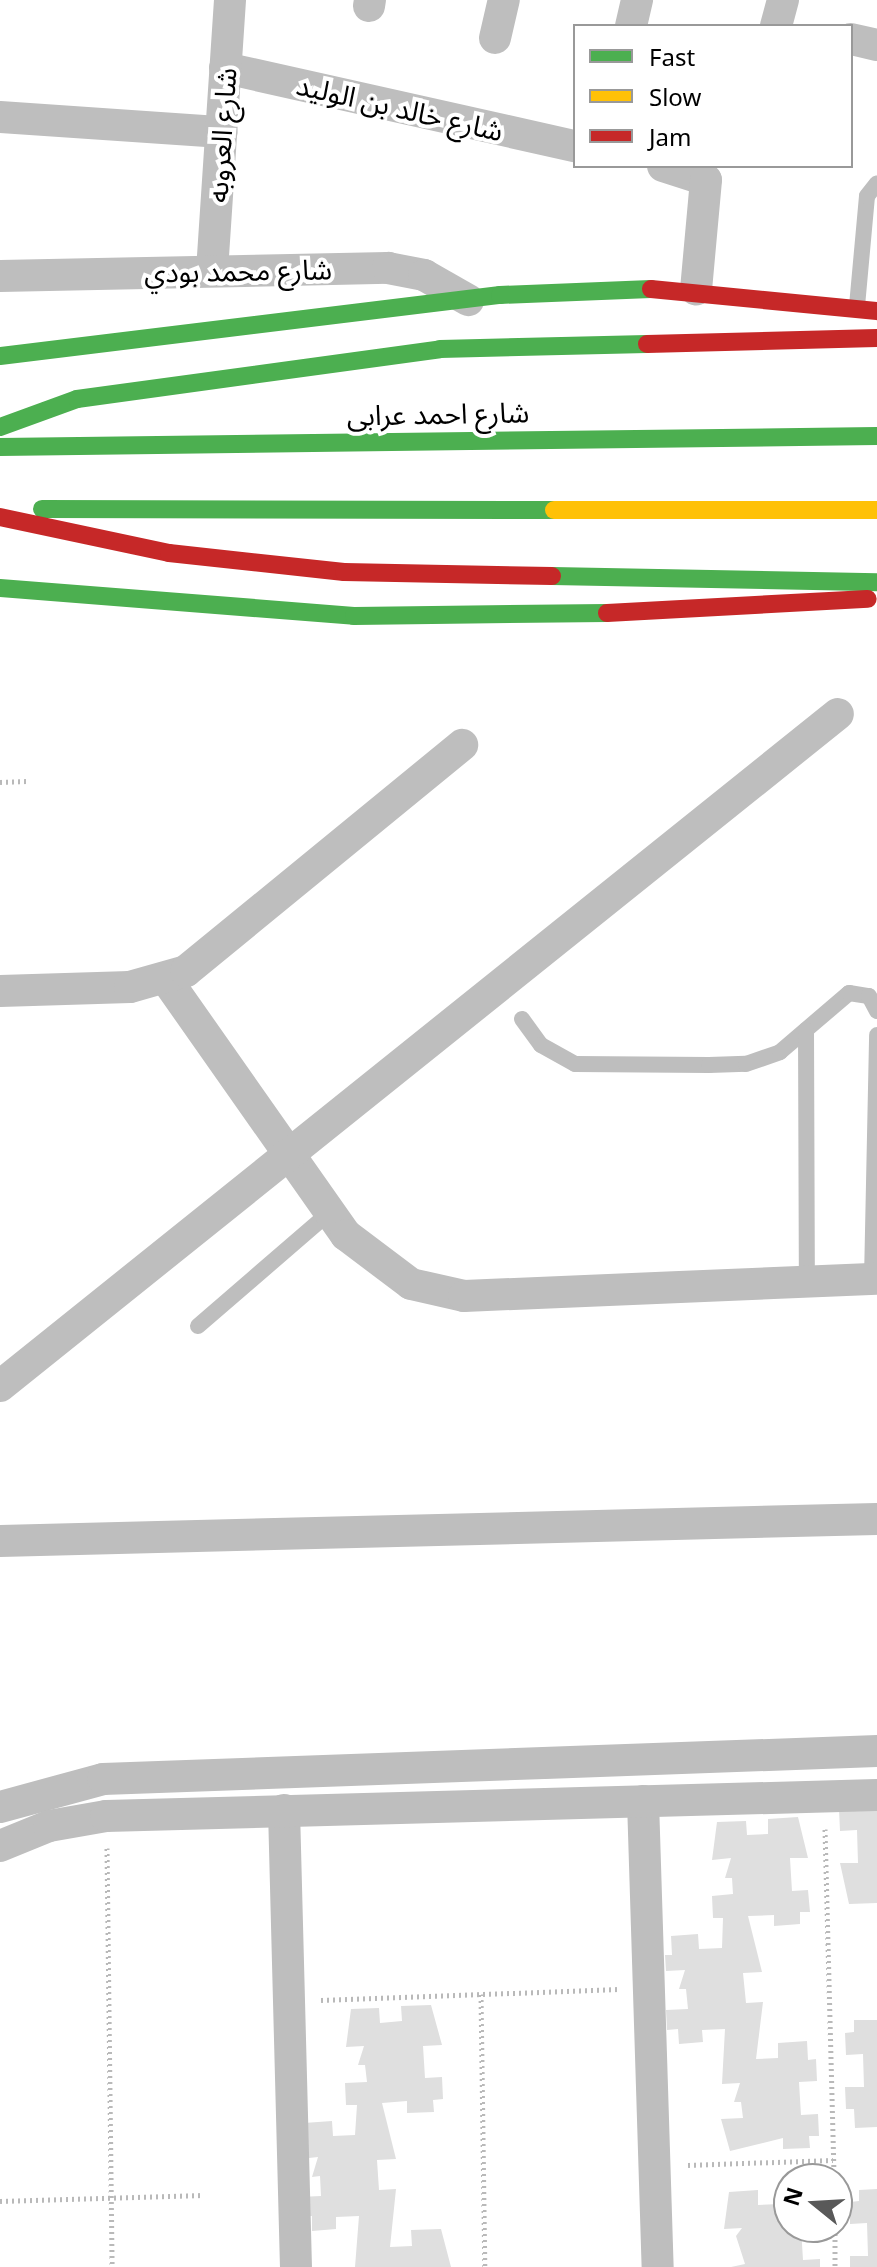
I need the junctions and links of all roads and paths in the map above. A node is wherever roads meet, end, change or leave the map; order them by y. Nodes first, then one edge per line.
1 (230, 0) edge
2 (504, 0) edge
3 (637, 0) edge
4 (631, 24) edge
5 (495, 38) dead end
6 (853, 39) edge
7 (877, 45) edge
8 (225, 68) junction
9 (0, 117) edge
10 (221, 132) junction
11 (573, 146) edge
12 (669, 168) edge
13 (877, 183) edge
14 (212, 271) junction
15 (0, 276) edge
16 (696, 290) junction
17 (468, 300) junction
18 (856, 307) junction
19 (877, 311) edge
20 (877, 338) edge
21 (0, 356) edge
22 (0, 427) edge
23 (877, 436) edge
24 (0, 447) edge
25 (0, 509) edge
26 (877, 510) edge
27 (0, 517) edge
28 (877, 582) edge
29 (0, 588) edge
30 (877, 598) edge
31 (838, 714) dead end
32 (462, 745) dead end
33 (27, 781) dead end
34 (0, 782) edge
35 (166, 979) junction
36 (0, 991) edge
37 (877, 1011) edge
38 (522, 1019) dead end
39 (806, 1030) junction
40 (877, 1035) edge
41 (290, 1154) junction
42 (330, 1212) junction
43 (875, 1279) edge
44 (807, 1282) junction
45 (198, 1326) dead end
46 (0, 1386) edge
47 (877, 1519) edge
48 (0, 1541) edge
49 (877, 1751) edge
50 (451, 1766) junction
51 (877, 1795) edge
52 (825, 1796) junction
53 (643, 1801) junction
54 (451, 1806) junction
55 (0, 1807) edge
56 (284, 1810) junction
57 (106, 1816) junction
58 (0, 1846) edge
59 (648, 1988) junction
60 (481, 1994) junction
61 (291, 2001) junction
62 (834, 2160) joint
63 (655, 2166) junction
64 (204, 2195) dead end
65 (112, 2197) junction
66 (0, 2201) edge
67 (835, 2243) edge
68 (112, 2267) edge
69 (296, 2267) edge
70 (485, 2267) edge
71 (658, 2267) edge
72 (835, 2267) edge

1 - 8 street, شارع العروبه
2 - 5 street
3 - 4 street
6 - 7 street
8 - 10 street, شارع العروبه
8 - 11 street, شارع خالد بن الوليد
9 - 10 street
10 - 14 street, شارع العروبه
12 - 16 street
13 - 18 lane
14 - 15 street, شارع محمد بودي
14 - 17 street, شارع محمد بودي
16 - 17 main road
16 - 18 main road
17 - 21 main road
18 - 19 main road
20 - 22 main road
23 - 24 main road, شارع احمد عرابى
25 - 26 main road
27 - 28 main road
29 - 30 main road
31 - 41 street
32 - 35 street
33 - 34 path
35 - 36 street
35 - 41 street
37 - 39 lane
38 - 39 lane
39 - 44 lane
40 - 43 lane
41 - 42 street
41 - 46 street
42 - 44 street
42 - 45 lane
43 - 44 street
47 - 48 street
49 - 50 street
50 - 54 street
50 - 55 street
51 - 52 street
52 - 53 street
52 - 62 path
53 - 54 street
53 - 59 street
54 - 56 street
56 - 57 street
56 - 61 street
57 - 58 street
57 - 65 path
59 - 60 path
59 - 63 street
60 - 61 path
60 - 70 path
61 - 69 street
62 - 63 path
63 - 71 street
64 - 65 path
65 - 66 path
65 - 68 path
67 - 72 path

